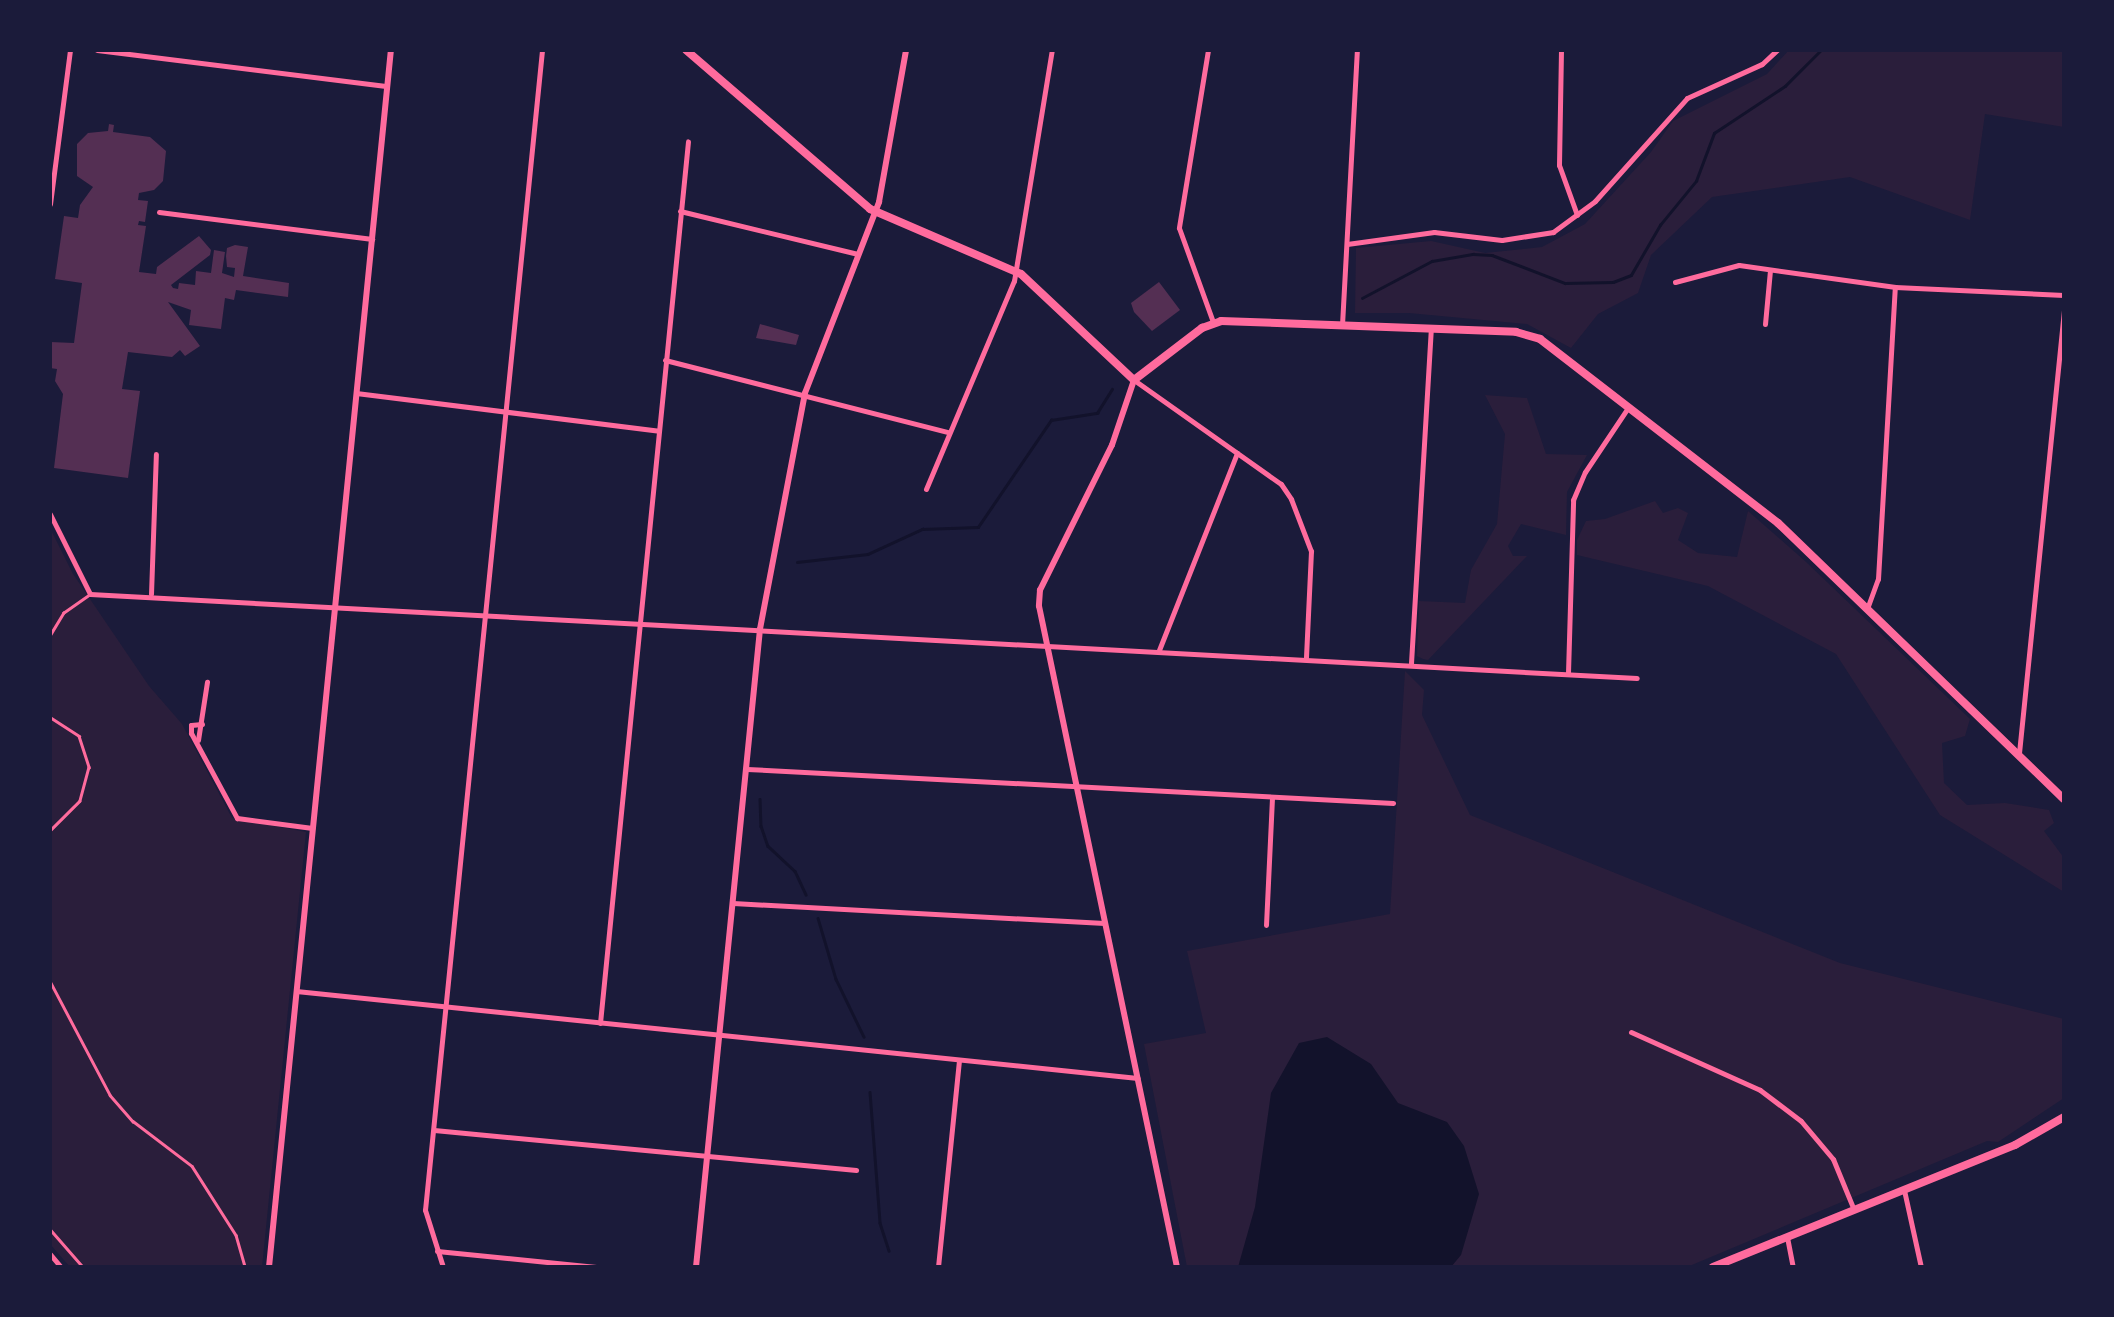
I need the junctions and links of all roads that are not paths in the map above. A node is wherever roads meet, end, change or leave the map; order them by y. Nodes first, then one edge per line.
1 (70, 50) edge
2 (96, 50) edge
3 (391, 50) edge
4 (542, 50) edge
5 (686, 50) edge
6 (906, 50) edge
7 (1052, 50) edge
8 (1208, 50) edge
9 (1357, 50) edge
10 (1562, 50) edge
11 (1777, 50) edge
12 (388, 86) junction
13 (688, 141) dead end
14 (50, 204) edge
15 (680, 211) junction
16 (159, 212) dead end
17 (875, 212) junction
18 (1577, 216) junction
19 (372, 239) junction
20 (1347, 244) junction
21 (858, 254) junction
22 (1770, 270) junction
23 (1016, 271) junction
24 (1675, 282) dead end
25 (1895, 287) junction
26 (2064, 295) edge
27 (2064, 308) edge
28 (1213, 322) junction
29 (1765, 324) dead end
30 (1342, 325) junction
31 (1431, 328) junction
32 (665, 360) junction
33 (1134, 380) junction
34 (805, 392) junction
35 (356, 393) junction
36 (1629, 406) junction
37 (506, 412) junction
38 (659, 431) junction
39 (949, 432) junction
40 (1237, 453) junction
41 (156, 454) dead end
42 (926, 488) dead end
43 (50, 514) edge
44 (90, 594) junction
45 (151, 594) junction
46 (334, 605) junction
47 (1868, 606) junction
48 (486, 614) junction
49 (639, 622) junction
50 (760, 629) junction
51 (50, 635) edge
52 (1047, 646) junction
53 (1158, 651) junction
54 (1306, 658) junction
55 (1411, 663) junction
56 (1568, 673) junction
57 (1638, 678) dead end
58 (207, 682) dead end
59 (50, 717) edge
60 (202, 724) junction
61 (198, 740) junction
62 (2019, 757) junction
63 (747, 769) junction
64 (1080, 788) junction
65 (1272, 797) junction
66 (2064, 799) edge
67 (1393, 803) dead end
68 (312, 828) junction
69 (50, 831) edge
70 (733, 904) junction
71 (1107, 923) junction
72 (1266, 925) dead end
73 (50, 981) edge
74 (296, 991) junction
75 (447, 1008) junction
76 (600, 1022) junction
77 (1632, 1032) dead end
78 (721, 1035) junction
79 (959, 1060) junction
80 (1141, 1078) junction
81 (2064, 1116) edge
82 (2059, 1124) edge
83 (434, 1130) junction
84 (708, 1155) junction
85 (856, 1170) dead end
86 (1904, 1190) junction
87 (1854, 1210) junction
88 (50, 1228) edge
89 (1787, 1237) junction
90 (437, 1251) junction
91 (50, 1254) edge
92 (61, 1267) edge
93 (83, 1267) edge
94 (245, 1267) edge
95 (269, 1267) edge
96 (443, 1267) edge
97 (596, 1267) edge
98 (696, 1267) edge
99 (938, 1267) edge
100 (1177, 1267) edge
101 (1713, 1267) edge
102 (1793, 1267) edge
103 (1921, 1267) edge

1 - 14 street
2 - 12 street
3 - 12 street
4 - 37 street
5 - 17 main road
6 - 17 street
7 - 23 street
8 - 28 street
9 - 20 street
10 - 18 street
11 - 18 street
12 - 19 street
13 - 15 street
15 - 21 street
15 - 32 street
16 - 19 street
17 - 21 street
17 - 23 main road
18 - 20 street
19 - 35 street
20 - 30 street
21 - 34 street
22 - 24 street
22 - 25 street
22 - 29 street
23 - 33 main road
23 - 39 street
25 - 26 street
25 - 47 street
27 - 62 street
28 - 30 main road
28 - 33 main road
30 - 31 main road
31 - 36 main road
31 - 55 street
32 - 34 street
32 - 38 street
33 - 40 street
33 - 52 street
34 - 39 street
34 - 50 street
35 - 37 street
35 - 46 street
36 - 47 main road
36 - 56 street
37 - 38 street
37 - 48 street
38 - 49 street
39 - 42 street
40 - 53 street
40 - 54 street
41 - 45 street
43 - 44 street
44 - 45 street
44 - 51 lane
45 - 46 street
46 - 48 street
46 - 68 street
47 - 62 main road
48 - 49 street
48 - 75 street
49 - 50 street
49 - 76 street
50 - 52 street
50 - 63 street
52 - 53 street
52 - 64 street
53 - 54 street
54 - 55 street
55 - 56 street
56 - 57 street
58 - 60 street
59 - 69 lane
60 - 61 street
60 - 61 street
61 - 68 street
62 - 66 main road
63 - 64 street
63 - 70 street
64 - 65 street
64 - 71 street
65 - 67 street
65 - 72 street
68 - 74 street
70 - 71 street
70 - 78 street
71 - 80 street
73 - 94 lane
74 - 75 street
74 - 95 street
75 - 76 street
75 - 83 street
76 - 78 street
77 - 87 street
78 - 79 street
78 - 84 street
79 - 80 street
79 - 99 street
80 - 100 street
81 - 82 main road
82 - 86 main road
83 - 84 street
83 - 90 street
84 - 85 street
84 - 98 street
86 - 87 main road
86 - 103 street
87 - 89 main road
88 - 93 lane
89 - 101 main road
89 - 102 street
90 - 96 street
90 - 97 street
91 - 92 street

